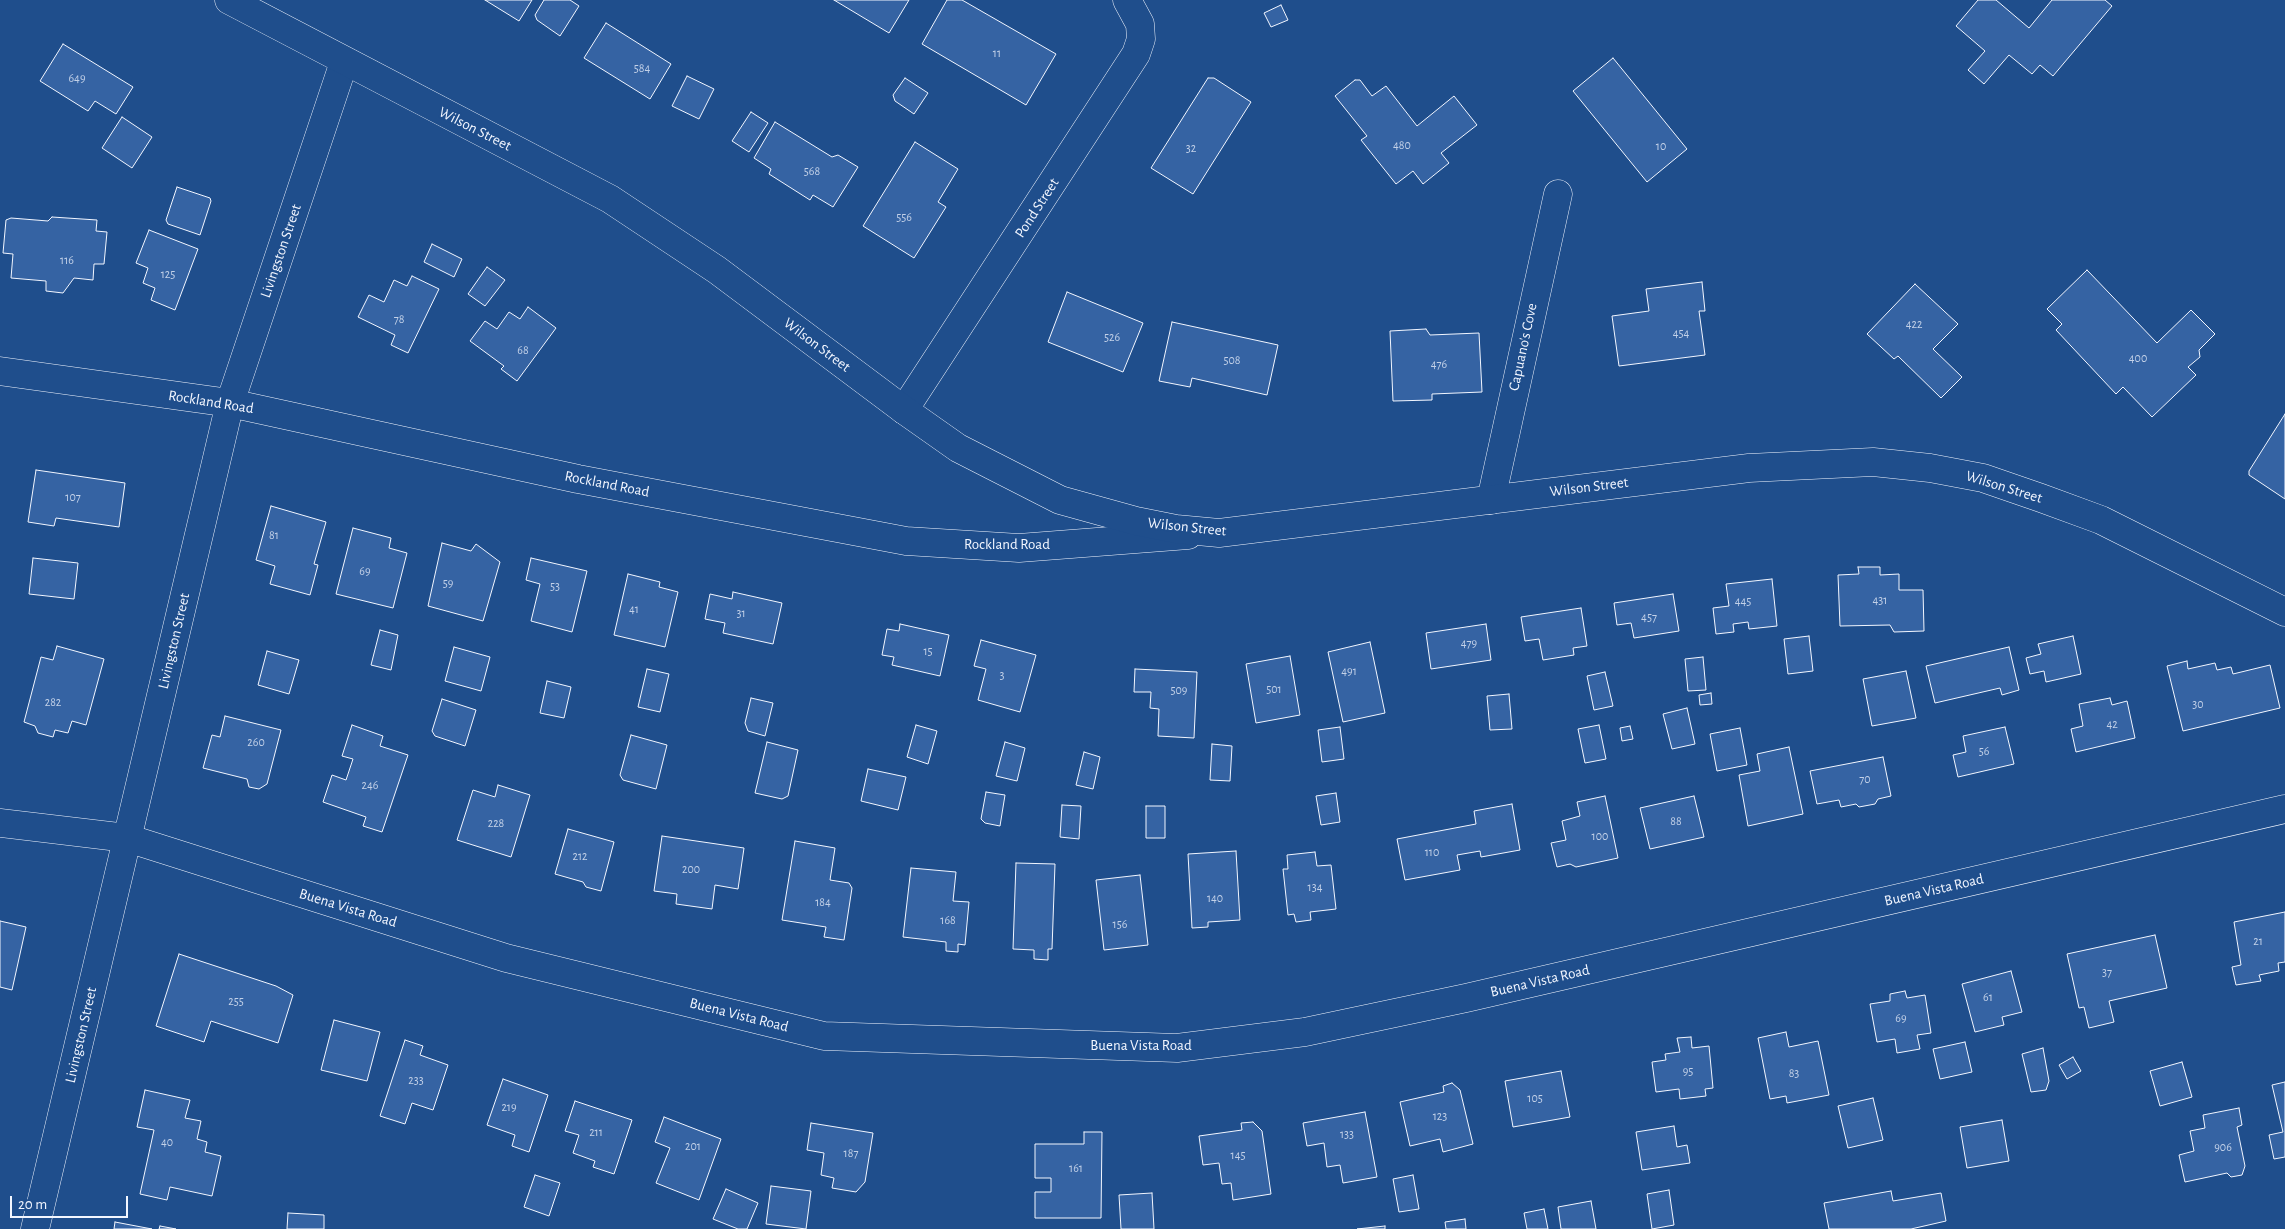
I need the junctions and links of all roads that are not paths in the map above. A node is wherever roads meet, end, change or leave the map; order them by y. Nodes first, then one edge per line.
1 (229, 0) edge
2 (1127, 0) edge
3 (344, 62) junction
4 (1558, 194) dead end
5 (0, 371) edge
6 (230, 403) junction
7 (904, 410) junction
8 (1491, 500) junction
9 (1219, 533) junction
10 (2285, 612) edge
11 (2285, 808) edge
12 (0, 823) edge
13 (127, 838) junction
14 (35, 1229) edge

1 - 3 street, Wilson Street
2 - 7 street, Pond Street
3 - 6 street, Livingston Street
3 - 7 street, Wilson Street
4 - 8 street, Capuano's Cove
5 - 6 street, Rockland Road
6 - 9 street, Rockland Road
6 - 13 street, Livingston Street
7 - 9 street, Wilson Street
8 - 9 street, Wilson Street
8 - 10 street, Wilson Street
11 - 13 street, Buena Vista Road
12 - 13 street, Buena Vista Road
13 - 14 street, Livingston Street

